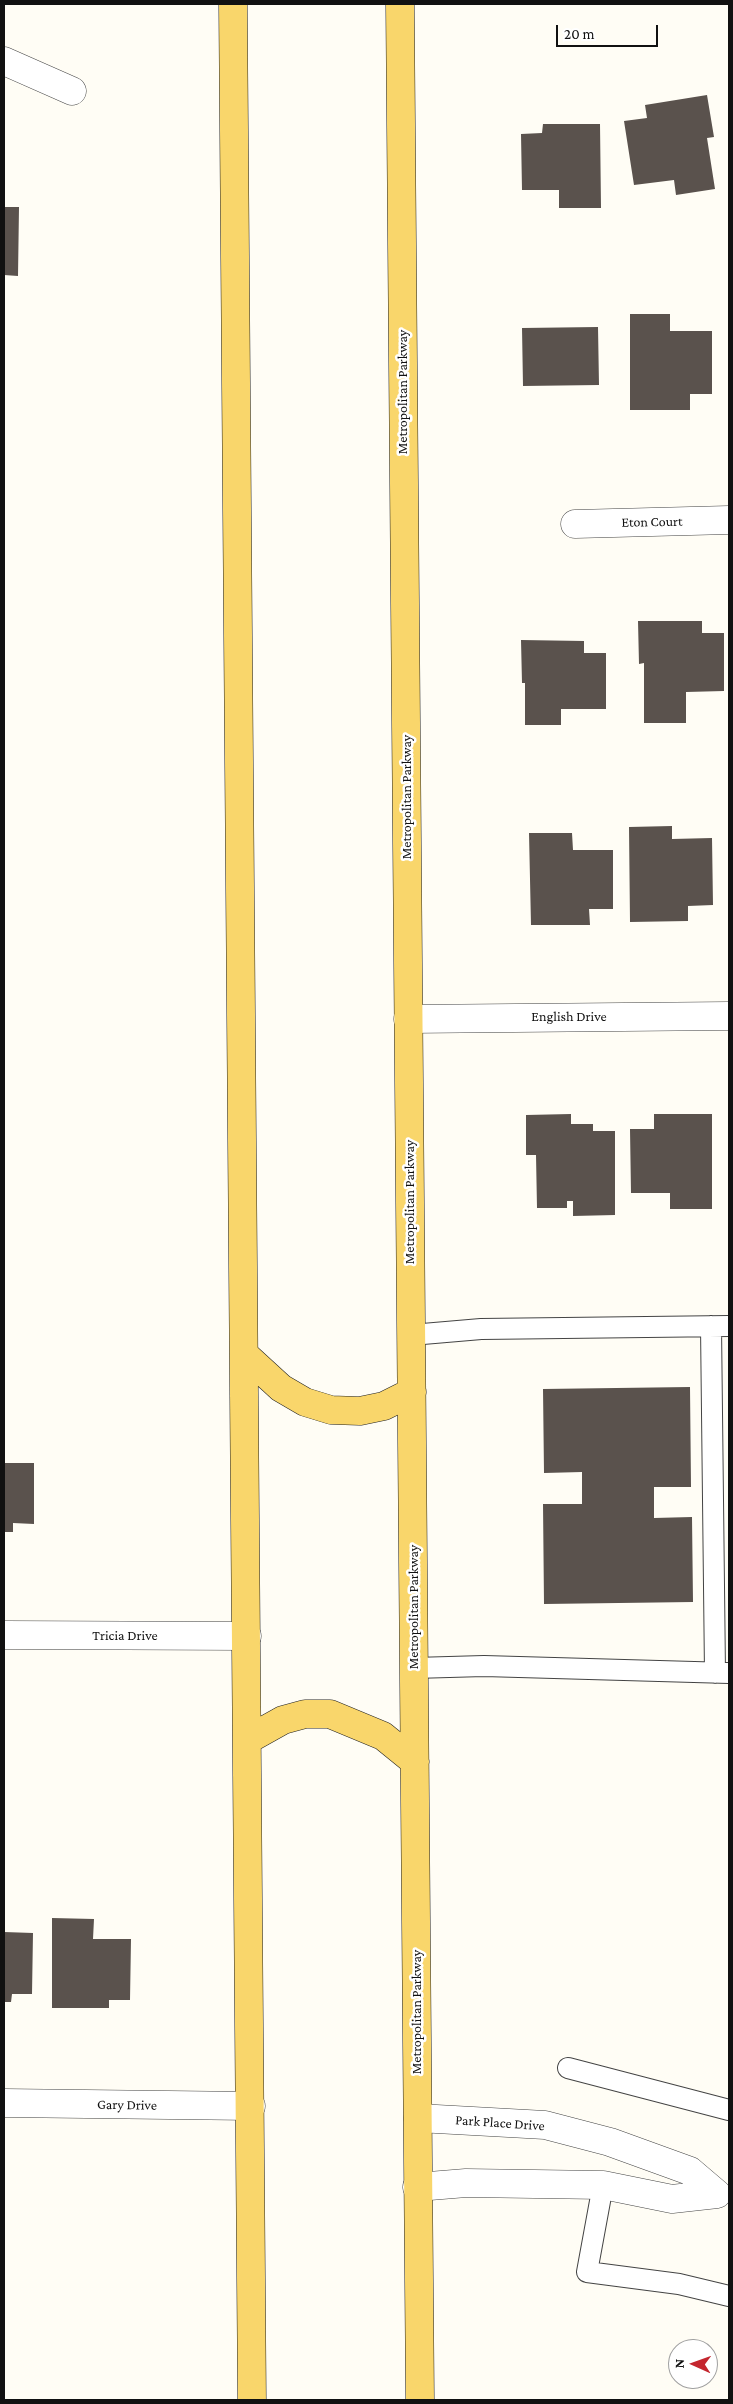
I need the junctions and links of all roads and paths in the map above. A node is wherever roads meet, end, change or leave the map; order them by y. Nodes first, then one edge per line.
1 (233, 4) edge
2 (400, 4) edge
3 (4, 61) edge
4 (72, 91) dead end
5 (729, 520) edge
6 (575, 524) dead end
7 (729, 1016) edge
8 (408, 1019) junction
9 (720, 1326) edge
10 (411, 1335) junction
11 (245, 1355) junction
12 (412, 1392) junction
13 (4, 1635) edge
14 (247, 1636) junction
15 (414, 1668) junction
16 (722, 1673) edge
17 (249, 1738) junction
18 (415, 1762) junction
19 (568, 2068) dead end
20 (4, 2103) edge
21 (251, 2106) junction
22 (729, 2110) edge
23 (418, 2118) junction
24 (610, 2142) junction
25 (602, 2185) junction
26 (417, 2187) junction
27 (723, 2196) edge
28 (729, 2296) edge
29 (252, 2400) edge
30 (420, 2400) edge

1 - 11 main road
2 - 8 main road, Metropolitan Parkway
3 - 4 street
5 - 6 street, Eton Court
7 - 8 street, English Drive
8 - 10 main road, Metropolitan Parkway
9 - 10 lane
9 - 16 lane
10 - 12 main road, Metropolitan Parkway
11 - 12 main road
11 - 14 main road
12 - 15 main road, Metropolitan Parkway
13 - 14 street, Tricia Drive
14 - 17 main road
15 - 16 lane
15 - 18 main road, Metropolitan Parkway
17 - 18 main road
17 - 21 main road
18 - 23 main road, Metropolitan Parkway
19 - 22 lane
20 - 21 street, Gary Drive
21 - 29 main road
23 - 24 street, Park Place Drive
23 - 26 main road, Metropolitan Parkway
24 - 25 street
24 - 27 street, Park Place Drive
25 - 26 street, Park Place Drive
25 - 27 street, Park Place Drive
25 - 28 lane
26 - 30 main road, Metropolitan Parkway

